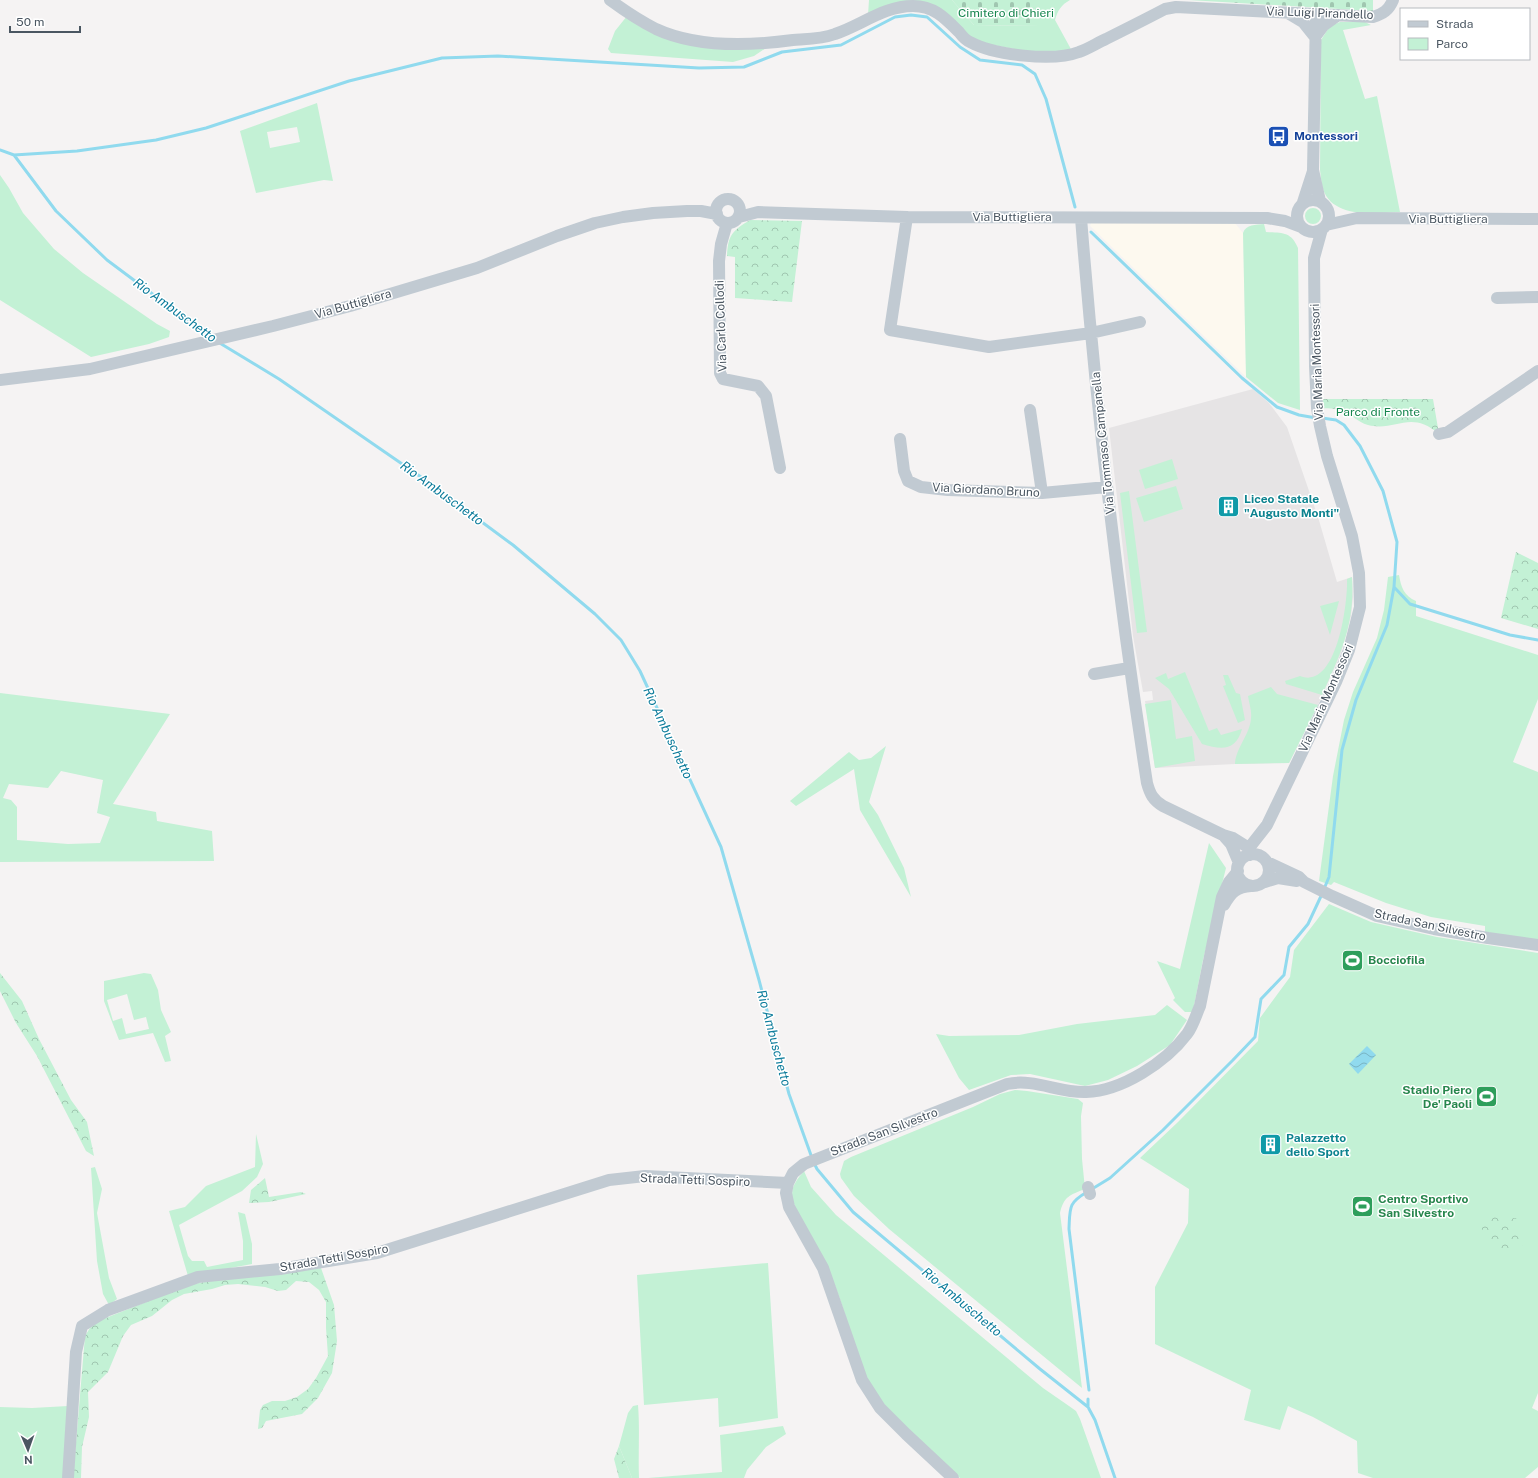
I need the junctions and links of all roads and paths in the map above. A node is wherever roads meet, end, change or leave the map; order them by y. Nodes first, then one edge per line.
1 (610, 0) edge
2 (1393, 0) edge
3 (1287, 12) junction
4 (1316, 14) junction
5 (1338, 15) junction
6 (1315, 37) junction
7 (1313, 170) junction
8 (1324, 204) junction
9 (1301, 205) junction
10 (717, 210) junction
11 (739, 211) junction
12 (907, 217) junction
13 (1081, 218) junction
14 (1267, 218) junction
15 (1357, 218) junction
16 (1538, 219) edge
17 (727, 223) junction
18 (1324, 227) junction
19 (1303, 229) junction
20 (1314, 258) junction
21 (1538, 296) edge
22 (1497, 298) dead end
23 (1140, 322) dead end
24 (1091, 333) junction
25 (1538, 371) edge
26 (0, 380) edge
27 (1030, 410) dead end
28 (1439, 434) dead end
29 (900, 440) dead end
30 (780, 468) dead end
31 (1107, 487) junction
32 (1042, 493) junction
33 (1129, 668) junction
34 (1094, 674) dead end
35 (1223, 835) junction
36 (1257, 855) junction
37 (1238, 867) junction
38 (1265, 882) junction
39 (1304, 882) junction
40 (1251, 886) junction
41 (1220, 911) junction
42 (1538, 945) edge
43 (788, 1183) junction
44 (68, 1478) edge
45 (953, 1478) edge

1 - 3 street, Via Luigi Pirandello
2 - 5 street, Via Luigi Pirandello
3 - 4 street, Via Luigi Pirandello
3 - 6 street
4 - 5 street, Via Luigi Pirandello
4 - 6 street
5 - 6 street
6 - 7 street
7 - 8 street
7 - 9 street
8 - 9 street
8 - 15 street, Via Buttigliera
8 - 18 street
9 - 14 street, Via Buttigliera
9 - 19 street
10 - 11 street
10 - 17 street
10 - 26 street, Via Buttigliera
11 - 12 street, Via Buttigliera
11 - 17 street
12 - 13 street, Via Buttigliera
12 - 24 street
13 - 14 street, Via Buttigliera
13 - 24 street, Via Tommaso Campanella
14 - 19 street, Via Buttigliera
15 - 16 street, Via Buttigliera
15 - 18 street, Via Buttigliera
17 - 30 street, Via Carlo Collodi
18 - 19 street
18 - 20 street, Via Maria Montessori
19 - 20 street, Via Maria Montessori
20 - 36 street, Via Maria Montessori
21 - 22 street
23 - 24 street
24 - 31 street, Via Tommaso Campanella
25 - 28 street
27 - 32 street
29 - 32 street, Via Giordano Bruno
31 - 32 street, Via Giordano Bruno
31 - 33 street, Via Tommaso Campanella
33 - 34 street
33 - 35 street, Via Tommaso Campanella
35 - 36 street, Via Tommaso Campanella
35 - 37 street
36 - 37 street
36 - 38 street
36 - 39 street, Strada San Silvestro
37 - 40 street
37 - 41 street, Strada San Silvestro
38 - 39 street, Strada San Silvestro
38 - 40 street
39 - 42 street, Strada San Silvestro
40 - 41 street, Strada San Silvestro
41 - 43 street, Strada San Silvestro
43 - 44 street, Strada Tetti Sospiro
43 - 45 street

